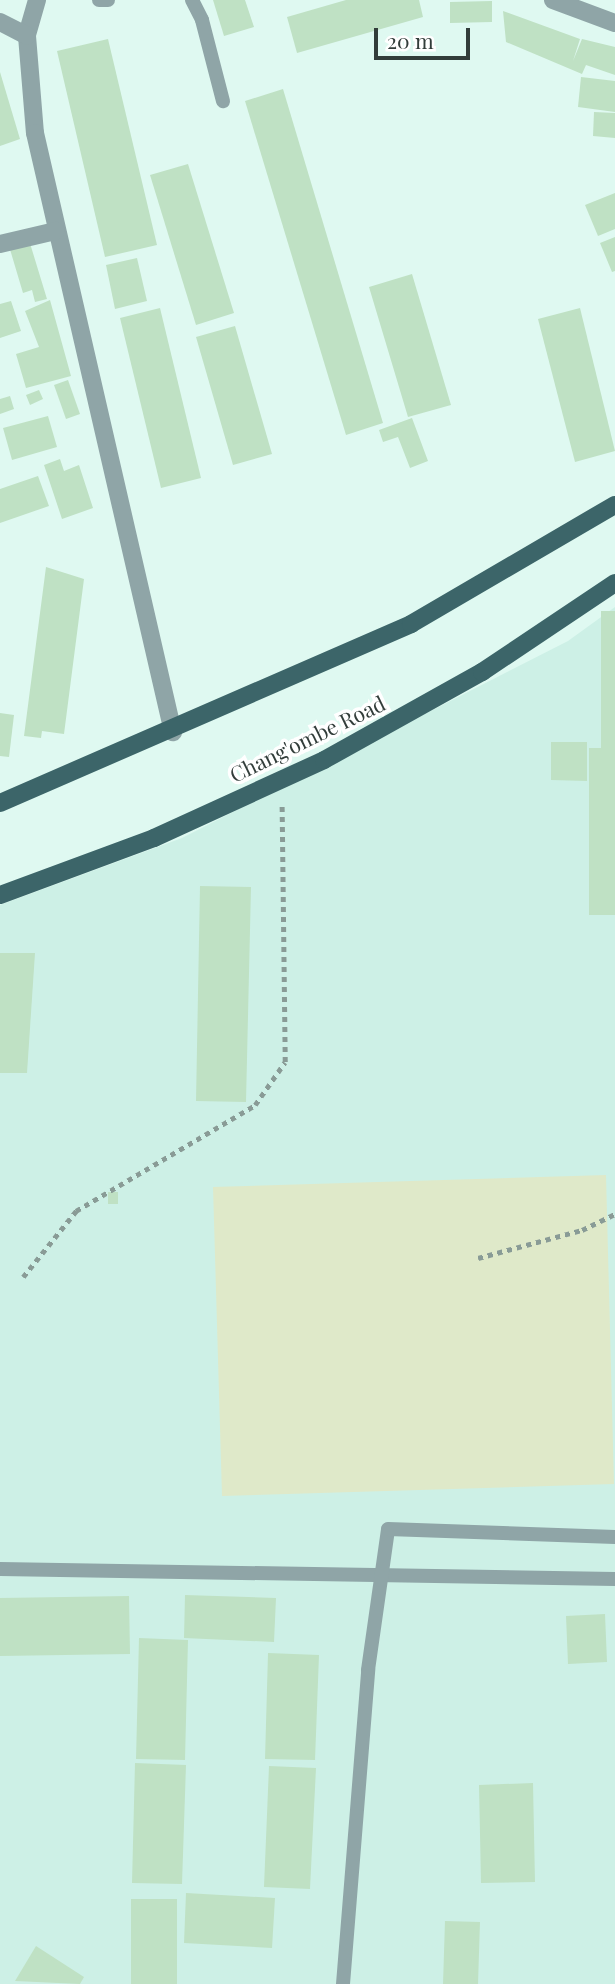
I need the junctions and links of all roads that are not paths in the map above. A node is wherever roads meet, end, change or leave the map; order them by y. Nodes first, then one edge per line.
1 (37, 0) edge
2 (99, 0) edge
3 (108, 0) edge
4 (192, 0) edge
5 (552, 0) edge
6 (0, 22) edge
7 (615, 23) edge
8 (27, 36) junction
9 (223, 101) dead end
10 (55, 230) junction
11 (0, 244) edge
12 (615, 505) edge
13 (615, 583) edge
14 (173, 732) junction
15 (0, 803) edge
16 (0, 895) edge
17 (615, 1537) edge
18 (0, 1569) edge
19 (383, 1573) junction
20 (615, 1579) edge
21 (343, 1984) edge

1 - 8 street
2 - 3 lane
4 - 9 lane
5 - 7 street
6 - 8 street
8 - 10 street
10 - 11 street
10 - 14 street
12 - 14 main road
13 - 16 main road, Chang'ombe Road
14 - 15 main road
17 - 19 lane
18 - 19 lane
19 - 20 lane
19 - 21 lane

